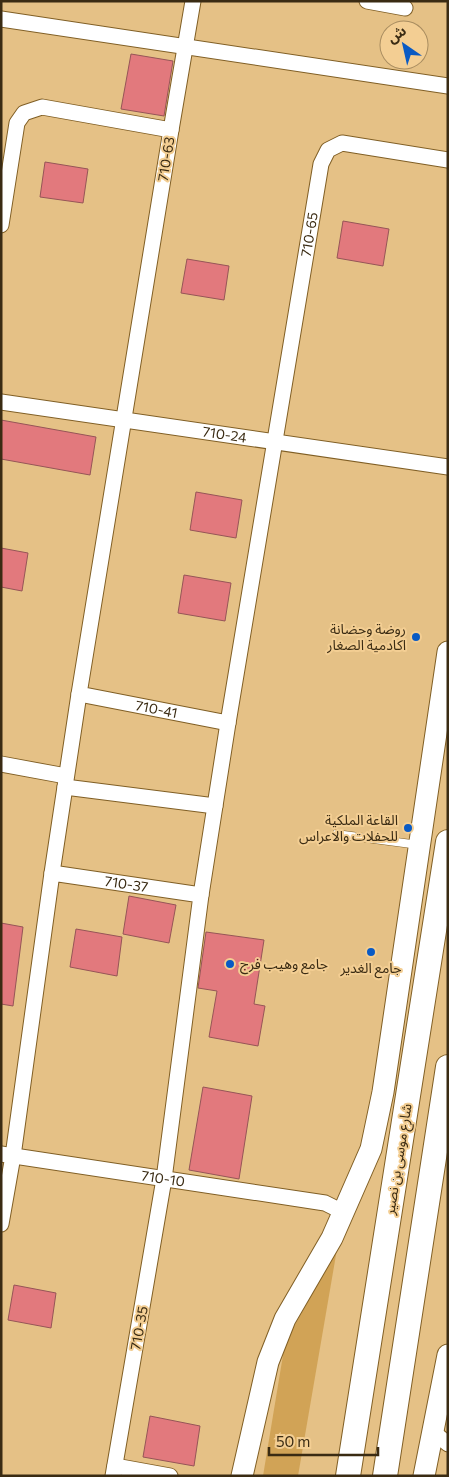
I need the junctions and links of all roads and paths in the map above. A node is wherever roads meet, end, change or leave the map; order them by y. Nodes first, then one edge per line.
1 (193, 1) edge
2 (367, 1) edge
3 (406, 8) dead end
4 (1, 19) edge
5 (184, 46) junction
6 (448, 86) edge
7 (171, 130) junction
8 (448, 160) edge
9 (1, 225) edge
10 (1, 402) edge
11 (123, 420) junction
12 (276, 442) junction
13 (448, 467) edge
14 (448, 652) edge
15 (79, 694) junction
16 (228, 723) junction
17 (1, 764) edge
18 (65, 782) junction
19 (215, 806) junction
20 (336, 834) dead end
21 (448, 842) edge
22 (419, 845) junction
23 (52, 873) junction
24 (201, 895) junction
25 (448, 1067) edge
26 (7, 1155) edge
27 (164, 1179) junction
28 (334, 1208) junction
29 (1, 1224) edge
30 (448, 1355) edge
31 (440, 1438) edge
32 (114, 1471) edge
33 (170, 1476) edge
34 (242, 1476) edge
35 (348, 1476) edge
36 (385, 1476) edge
37 (424, 1476) edge

1 - 5 street
2 - 3 street
4 - 5 street
5 - 6 street
5 - 7 street
7 - 9 street, 710-63
7 - 11 street, 710-63
8 - 12 street, 710-65
10 - 11 street, 710-24
11 - 12 street, 710-24
11 - 15 street
12 - 13 street, 710-24
12 - 16 street
14 - 22 street
15 - 16 street, 710-41
15 - 18 street
16 - 19 street
17 - 18 street
18 - 19 street
18 - 23 street
19 - 24 street
20 - 22 lane
21 - 35 main road, شارع موسى بن نصير
22 - 28 street
23 - 24 street, 710-37
23 - 26 street
24 - 27 street
25 - 36 main road
26 - 27 street, 710-10
26 - 29 street
27 - 28 street, 710-10
27 - 32 street, 710-35
28 - 34 street
30 - 31 street
31 - 37 street
32 - 33 street

